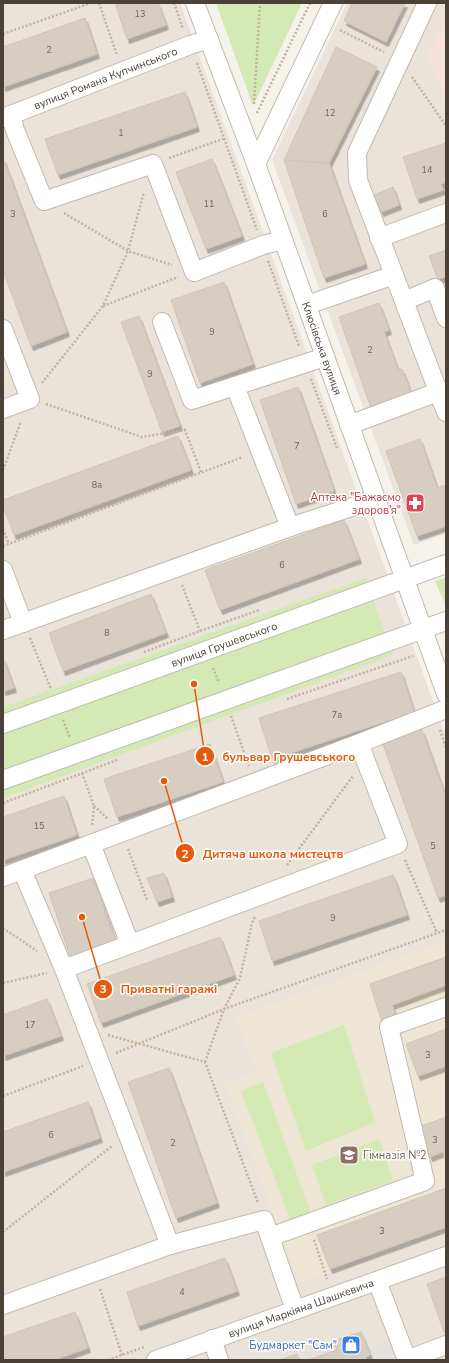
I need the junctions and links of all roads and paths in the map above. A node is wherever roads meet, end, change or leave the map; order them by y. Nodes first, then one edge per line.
1 (91, 3) edge
2 (99, 3) edge
3 (195, 3) edge
4 (260, 3) edge
5 (310, 3) edge
6 (333, 3) edge
7 (427, 3) edge
8 (3, 34) edge
9 (209, 39) junction
10 (117, 55) dead end
11 (254, 105) dead end
12 (256, 114) dead end
13 (7, 117) edge
14 (223, 139) dead end
15 (152, 164) junction
16 (256, 164) junction
17 (44, 201) junction
18 (446, 214) edge
19 (380, 238) junction
20 (283, 240) junction
21 (128, 251) junction
22 (194, 272) junction
23 (394, 275) junction
24 (404, 301) junction
25 (307, 305) junction
26 (103, 306) junction
27 (446, 318) edge
28 (162, 322) dead end
29 (3, 329) edge
30 (325, 357) junction
31 (438, 370) edge
32 (235, 386) junction
33 (438, 392) junction
34 (30, 399) junction
35 (3, 409) edge
36 (446, 412) edge
37 (349, 425) junction
38 (260, 450) junction
39 (3, 470) edge
40 (201, 472) junction
41 (375, 498) junction
42 (290, 527) junction
43 (3, 530) edge
44 (9, 544) junction
45 (3, 546) edge
46 (446, 564) edge
47 (176, 569) junction
48 (3, 570) edge
49 (404, 580) junction
50 (446, 621) edge
51 (23, 623) junction
52 (3, 630) edge
53 (423, 630) junction
54 (207, 651) junction
55 (413, 656) dead end
56 (446, 694) edge
57 (284, 700) dead end
58 (225, 701) junction
59 (57, 705) junction
60 (446, 709) edge
61 (239, 716) dead end
62 (232, 718) junction
63 (3, 724) edge
64 (362, 751) junction
65 (76, 754) junction
66 (120, 759) dead end
67 (82, 773) junction
68 (3, 780) edge
69 (254, 782) junction
70 (3, 803) edge
71 (121, 832) junction
72 (91, 844) junction
73 (398, 844) junction
74 (286, 868) dead end
75 (22, 870) junction
76 (3, 878) edge
77 (267, 893) junction
78 (147, 900) dead end
79 (3, 928) edge
80 (446, 930) edge
81 (437, 933) junction
82 (130, 944) junction
83 (39, 953) dead end
84 (64, 969) junction
85 (3, 983) edge
86 (446, 1006) edge
87 (224, 1009) junction
88 (87, 1029) junction
89 (139, 1044) junction
90 (99, 1060) junction
91 (205, 1062) junction
92 (3, 1096) edge
93 (127, 1134) junction
94 (264, 1220) junction
95 (309, 1223) junction
96 (3, 1232) edge
97 (270, 1237) junction
98 (170, 1245) junction
99 (446, 1256) edge
100 (94, 1272) junction
101 (327, 1279) dead end
102 (377, 1281) junction
103 (3, 1305) edge
104 (295, 1310) junction
105 (212, 1339) junction
106 (446, 1345) edge
107 (122, 1355) dead end
108 (156, 1360) edge
109 (219, 1360) edge
110 (407, 1360) edge

1 - 8 path
2 - 10 path
3 - 9 street, Клюсівська вулиця
4 - 11 path
5 - 12 path
6 - 16 street
7 - 19 street
9 - 13 street, вулиця Романа Купчинського
9 - 16 street, Клюсівська вулиця
13 - 17 street
14 - 15 path
15 - 17 street
15 - 21 path
15 - 22 street
16 - 20 street, Клюсівська вулиця
17 - 21 path
18 - 19 street
19 - 23 street
20 - 22 street
20 - 25 street, Клюсівська вулиця
21 - 22 path
21 - 26 path
22 - 26 path
23 - 24 street
23 - 25 street
24 - 27 street
24 - 31 street
25 - 30 street, Клюсівська вулиця
26 - 34 path
28 - 32 street
29 - 34 street
30 - 32 street
30 - 37 street, Клюсівська вулиця
31 - 33 street
32 - 38 street
33 - 36 street
33 - 37 street
34 - 35 street
34 - 39 path
34 - 40 path
37 - 41 street, Клюсівська вулиця
38 - 40 path
38 - 42 street
40 - 44 path
41 - 42 street
41 - 49 street, Клюсівська вулиця
42 - 47 street
43 - 44 path
44 - 45 path
46 - 49 street, вулиця Грушевського
47 - 51 street
47 - 54 path
48 - 51 street
49 - 53 street, Клюсівська вулиця
49 - 54 street, вулиця Грушевського
50 - 53 street
51 - 52 street
51 - 59 path
53 - 56 street, Клюсівська вулиця
53 - 58 street
54 - 58 path
54 - 59 street, вулиця Грушевського
55 - 57 path
58 - 62 path
58 - 65 street
59 - 63 street, вулиця Грушевського
59 - 65 path
60 - 64 street
61 - 62 path
62 - 69 path
64 - 69 street
64 - 73 street
64 - 74 path
65 - 67 path
65 - 68 street
66 - 67 path
67 - 70 path
67 - 72 path
69 - 71 street
71 - 72 street
71 - 78 path
72 - 75 street
72 - 82 street
73 - 77 street
73 - 81 path
75 - 76 street
75 - 84 street
77 - 82 street
77 - 87 path
79 - 83 path
80 - 81 path
81 - 87 path
82 - 84 street
84 - 85 path
84 - 88 street
86 - 95 street
87 - 89 path
87 - 91 path
88 - 89 path
88 - 90 street
89 - 90 path
89 - 91 path
90 - 92 path
90 - 93 street
91 - 94 path
93 - 96 path
93 - 98 street
94 - 97 street
94 - 98 street
95 - 97 street
95 - 101 path
97 - 104 street
98 - 100 street
99 - 102 street, вулиця Маркіяна Шашкевича
100 - 103 street
100 - 107 path
102 - 104 street, вулиця Маркіяна Шашкевича
102 - 110 street
104 - 105 street, вулиця Маркіяна Шашкевича
105 - 108 street, вулиця Маркіяна Шашкевича
105 - 109 street
106 - 110 street

